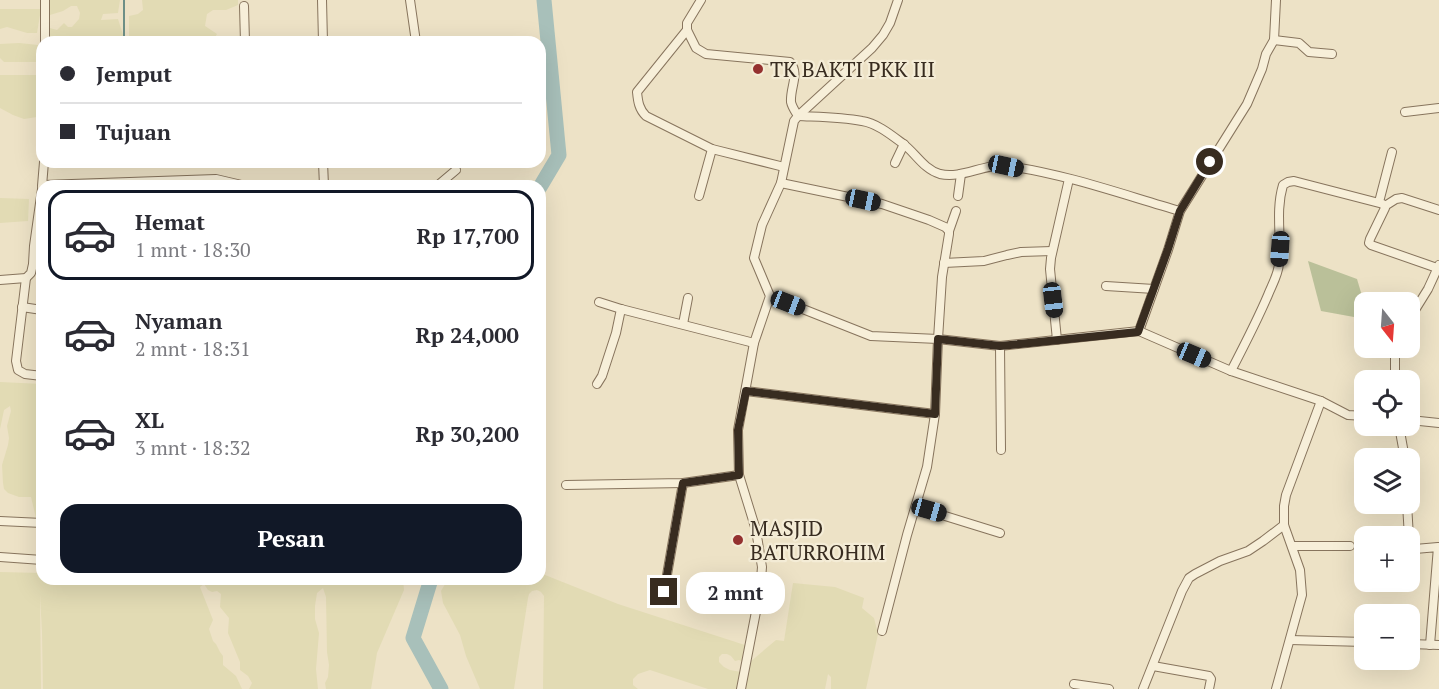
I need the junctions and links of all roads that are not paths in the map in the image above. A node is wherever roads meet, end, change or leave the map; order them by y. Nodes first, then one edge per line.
1 (45, 0) edge
2 (322, 0) edge
3 (410, 0) edge
4 (701, 0) edge
5 (898, 0) edge
6 (1276, 0) edge
7 (244, 6) dead end
8 (687, 30) junction
9 (45, 36) edge
10 (245, 36) edge
11 (323, 36) edge
12 (415, 36) edge
13 (1274, 40) junction
14 (1332, 54) dead end
15 (1439, 108) edge
16 (1405, 111) dead end
17 (798, 116) junction
18 (904, 144) junction
19 (712, 149) junction
20 (1392, 152) dead end
21 (895, 163) dead end
22 (784, 167) junction
23 (456, 170) dead end
24 (961, 174) junction
25 (1069, 179) junction
26 (201, 180) edge
27 (220, 180) edge
28 (444, 180) edge
29 (781, 183) junction
30 (699, 196) dead end
31 (957, 196) dead end
32 (1382, 204) junction
33 (1439, 210) edge
34 (956, 211) dead end
35 (1180, 211) junction
36 (36, 231) edge
37 (949, 231) junction
38 (1052, 251) junction
39 (36, 255) edge
40 (944, 263) junction
41 (1438, 266) edge
42 (36, 267) edge
43 (26, 278) junction
44 (0, 280) edge
45 (1106, 286) dead end
46 (1154, 289) junction
47 (770, 296) junction
48 (688, 298) dead end
49 (599, 302) dead end
50 (1420, 302) edge
51 (22, 308) junction
52 (36, 309) edge
53 (621, 309) junction
54 (683, 324) junction
55 (1138, 332) junction
56 (938, 339) junction
57 (1057, 340) junction
58 (754, 343) junction
59 (1000, 346) junction
60 (1231, 371) junction
61 (36, 375) edge
62 (597, 384) dead end
63 (746, 391) junction
64 (1321, 401) junction
65 (935, 414) junction
66 (1354, 415) edge
67 (1420, 421) edge
68 (1439, 423) edge
69 (1001, 450) dead end
70 (739, 475) junction
71 (683, 483) junction
72 (566, 486) dead end
73 (916, 507) junction
74 (0, 521) edge
75 (36, 523) edge
76 (1284, 525) junction
77 (1000, 533) dead end
78 (1292, 546) junction
79 (1350, 546) dead end
80 (1438, 547) edge
81 (1420, 549) edge
82 (0, 557) edge
83 (36, 560) edge
84 (664, 592) dead end
85 (882, 631) dead end
86 (1290, 640) junction
87 (1354, 642) edge
88 (1434, 645) edge
89 (1153, 666) junction
90 (1074, 684) dead end
91 (741, 689) edge
92 (1109, 689) edge
93 (1143, 689) edge
94 (1209, 689) edge
95 (1276, 689) edge

1 - 9 street
2 - 11 street
3 - 12 street
4 - 8 street
5 - 17 street
6 - 13 street
7 - 10 street
8 - 17 street
8 - 19 street
13 - 14 street
13 - 35 street
15 - 16 street
17 - 18 street
17 - 22 street
18 - 21 street
18 - 24 street
19 - 22 street
19 - 30 street
20 - 32 street
22 - 29 street
23 - 28 street
24 - 25 street
24 - 31 street
25 - 35 street
25 - 38 street
26 - 27 street
29 - 37 street
29 - 47 street
32 - 33 street
32 - 41 street
32 - 60 street
34 - 37 street
35 - 46 street
36 - 39 street
37 - 40 street
38 - 40 street
38 - 57 street
40 - 56 street
41 - 50 street
42 - 43 street
43 - 44 street
43 - 51 street
45 - 46 street
46 - 55 street
47 - 56 street
47 - 58 street
48 - 54 street
49 - 53 street
51 - 52 street
51 - 61 street
53 - 54 street
53 - 62 street
54 - 58 street
55 - 57 street
55 - 60 street
56 - 59 street
56 - 65 street
57 - 59 street
58 - 63 street
59 - 69 street
60 - 64 street
63 - 65 street
63 - 70 street
64 - 66 street
64 - 76 street
65 - 73 street
67 - 68 street
70 - 71 street
70 - 91 street
71 - 72 street
71 - 84 street
73 - 77 street
73 - 85 street
74 - 75 street
76 - 78 street
76 - 89 street
78 - 79 street
78 - 86 street
80 - 81 street
80 - 88 street
82 - 83 street
86 - 87 street
86 - 95 street
89 - 93 street
89 - 94 street
90 - 92 street

